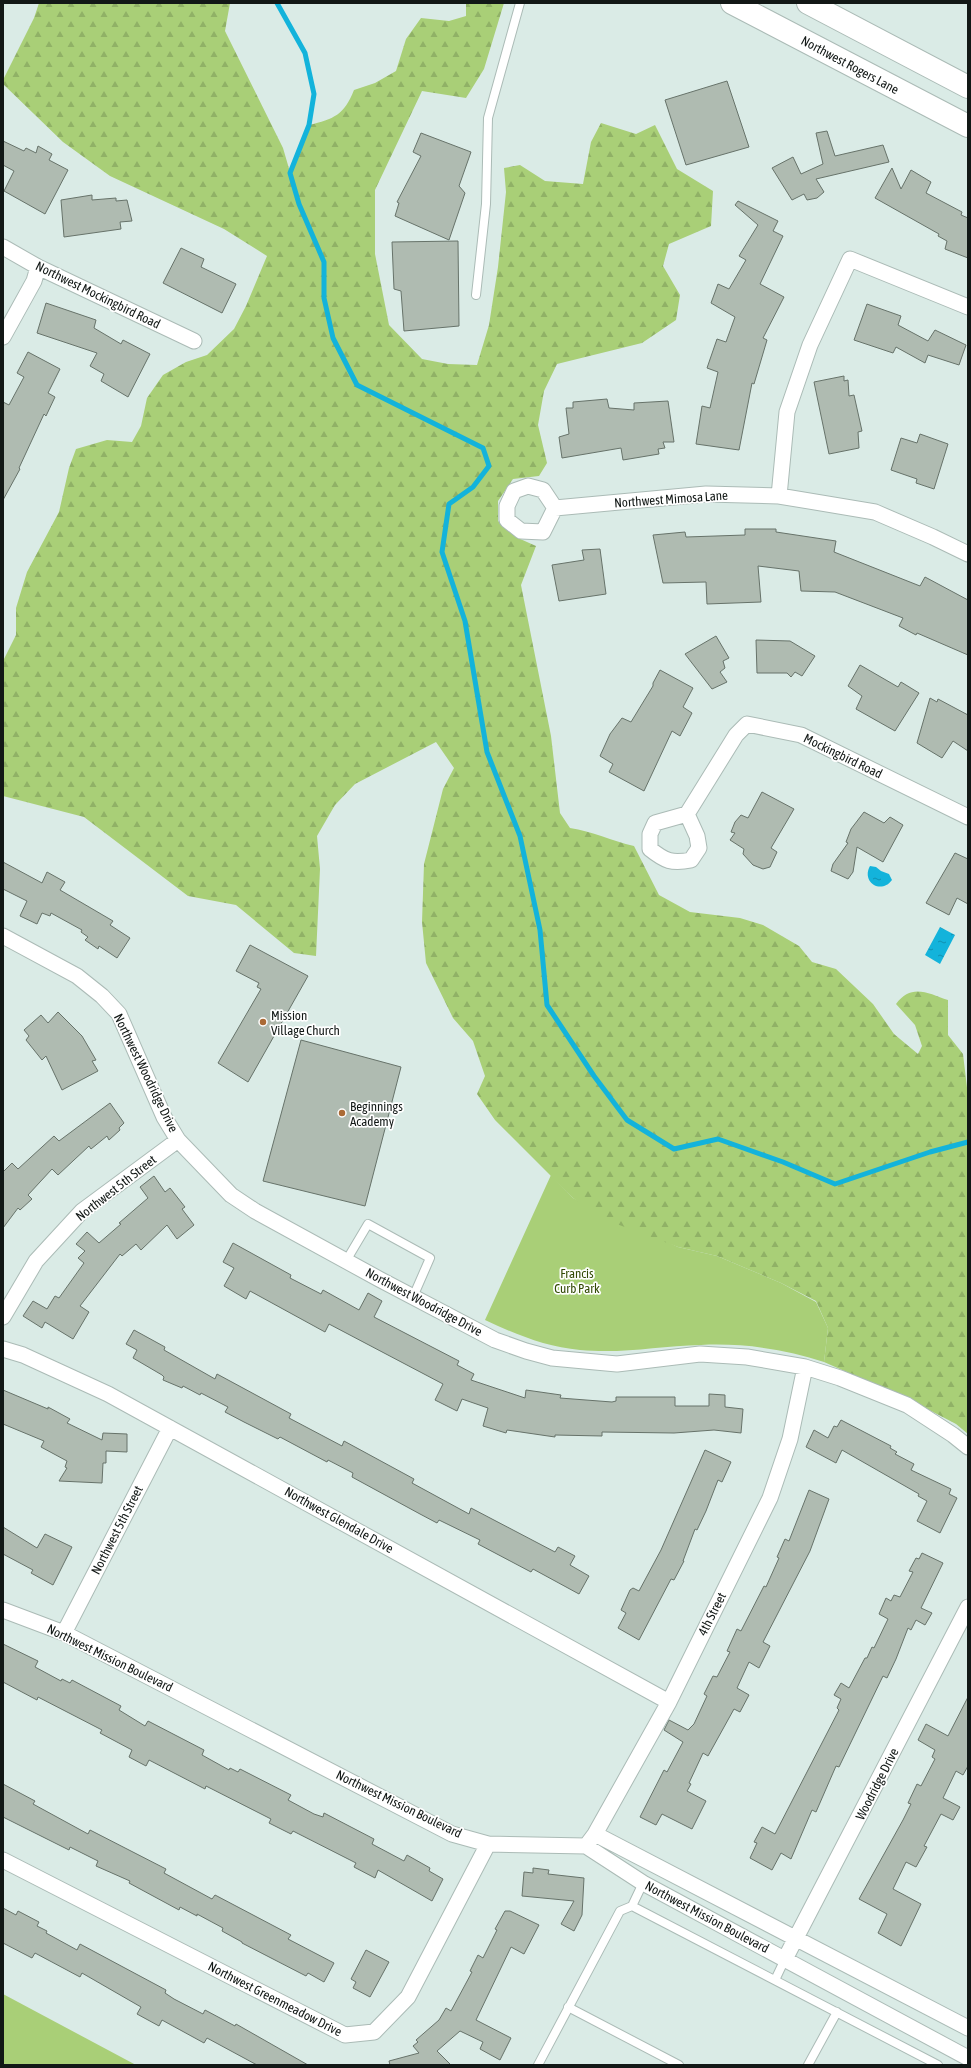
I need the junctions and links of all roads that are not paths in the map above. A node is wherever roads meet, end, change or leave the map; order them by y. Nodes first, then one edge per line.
1 (520, 3) edge
2 (732, 3) edge
3 (808, 3) edge
4 (968, 87) edge
5 (968, 126) edge
6 (3, 247) edge
7 (38, 267) junction
8 (476, 295) dead end
9 (968, 307) edge
10 (3, 337) edge
11 (194, 340) dead end
12 (779, 496) junction
13 (555, 508) dead end
14 (968, 554) edge
15 (686, 814) dead end
16 (968, 817) edge
17 (3, 936) edge
18 (178, 1140) junction
19 (346, 1261) junction
20 (413, 1297) junction
21 (3, 1317) edge
22 (3, 1349) edge
23 (805, 1367) junction
24 (170, 1428) junction
25 (968, 1447) edge
26 (968, 1607) edge
27 (3, 1610) edge
28 (64, 1633) junction
29 (668, 1702) junction
30 (596, 1834) junction
31 (488, 1844) junction
32 (586, 1846) junction
33 (3, 1860) edge
34 (643, 1883) junction
35 (632, 1906) junction
36 (798, 1938) junction
37 (785, 1959) junction
38 (775, 1980) junction
39 (568, 2007) junction
40 (837, 2012) junction
41 (968, 2028) edge
42 (968, 2058) edge
43 (538, 2065) edge
44 (679, 2065) edge
45 (808, 2065) edge
46 (938, 2065) edge

1 - 8 lane
2 - 5 highway, Northwest Rogers Lane
3 - 4 highway
6 - 7 street, Northwest Mockingbird Road
7 - 10 street
7 - 11 street, Northwest Mockingbird Road
9 - 12 street
12 - 13 street, Northwest Mimosa Lane
12 - 14 street, Northwest Mimosa Lane
15 - 16 street, Mockingbird Road
17 - 18 street, Northwest Woodridge Drive
18 - 19 street, Northwest Woodridge Drive
18 - 21 street, Northwest 5th Street
19 - 20 street, Northwest Woodridge Drive
19 - 20 lane
20 - 23 street, Northwest Woodridge Drive
22 - 24 street, Northwest Glendale Drive
23 - 25 street, Northwest Woodridge Drive
23 - 29 street, 4th Street
24 - 28 street, Northwest 5th Street
24 - 29 street, Northwest Glendale Drive
26 - 36 street, Woodridge Drive
27 - 28 street, Northwest Mission Boulevard
28 - 31 street, Northwest Mission Boulevard
29 - 30 street, 4th Street
30 - 32 street, 4th Street
30 - 36 street, Northwest Mission Boulevard
31 - 32 street, Northwest Mission Boulevard
31 - 33 street, Northwest Greenmeadow Drive
32 - 34 street, Northwest Mission Boulevard
34 - 35 lane
34 - 37 street, Northwest Mission Boulevard
35 - 38 lane
35 - 39 lane
36 - 37 street, Woodridge Drive
36 - 41 street, Northwest Mission Boulevard
37 - 38 lane
37 - 42 street, Northwest Mission Boulevard
38 - 40 lane
39 - 43 lane
39 - 44 lane
40 - 45 lane
40 - 46 lane

